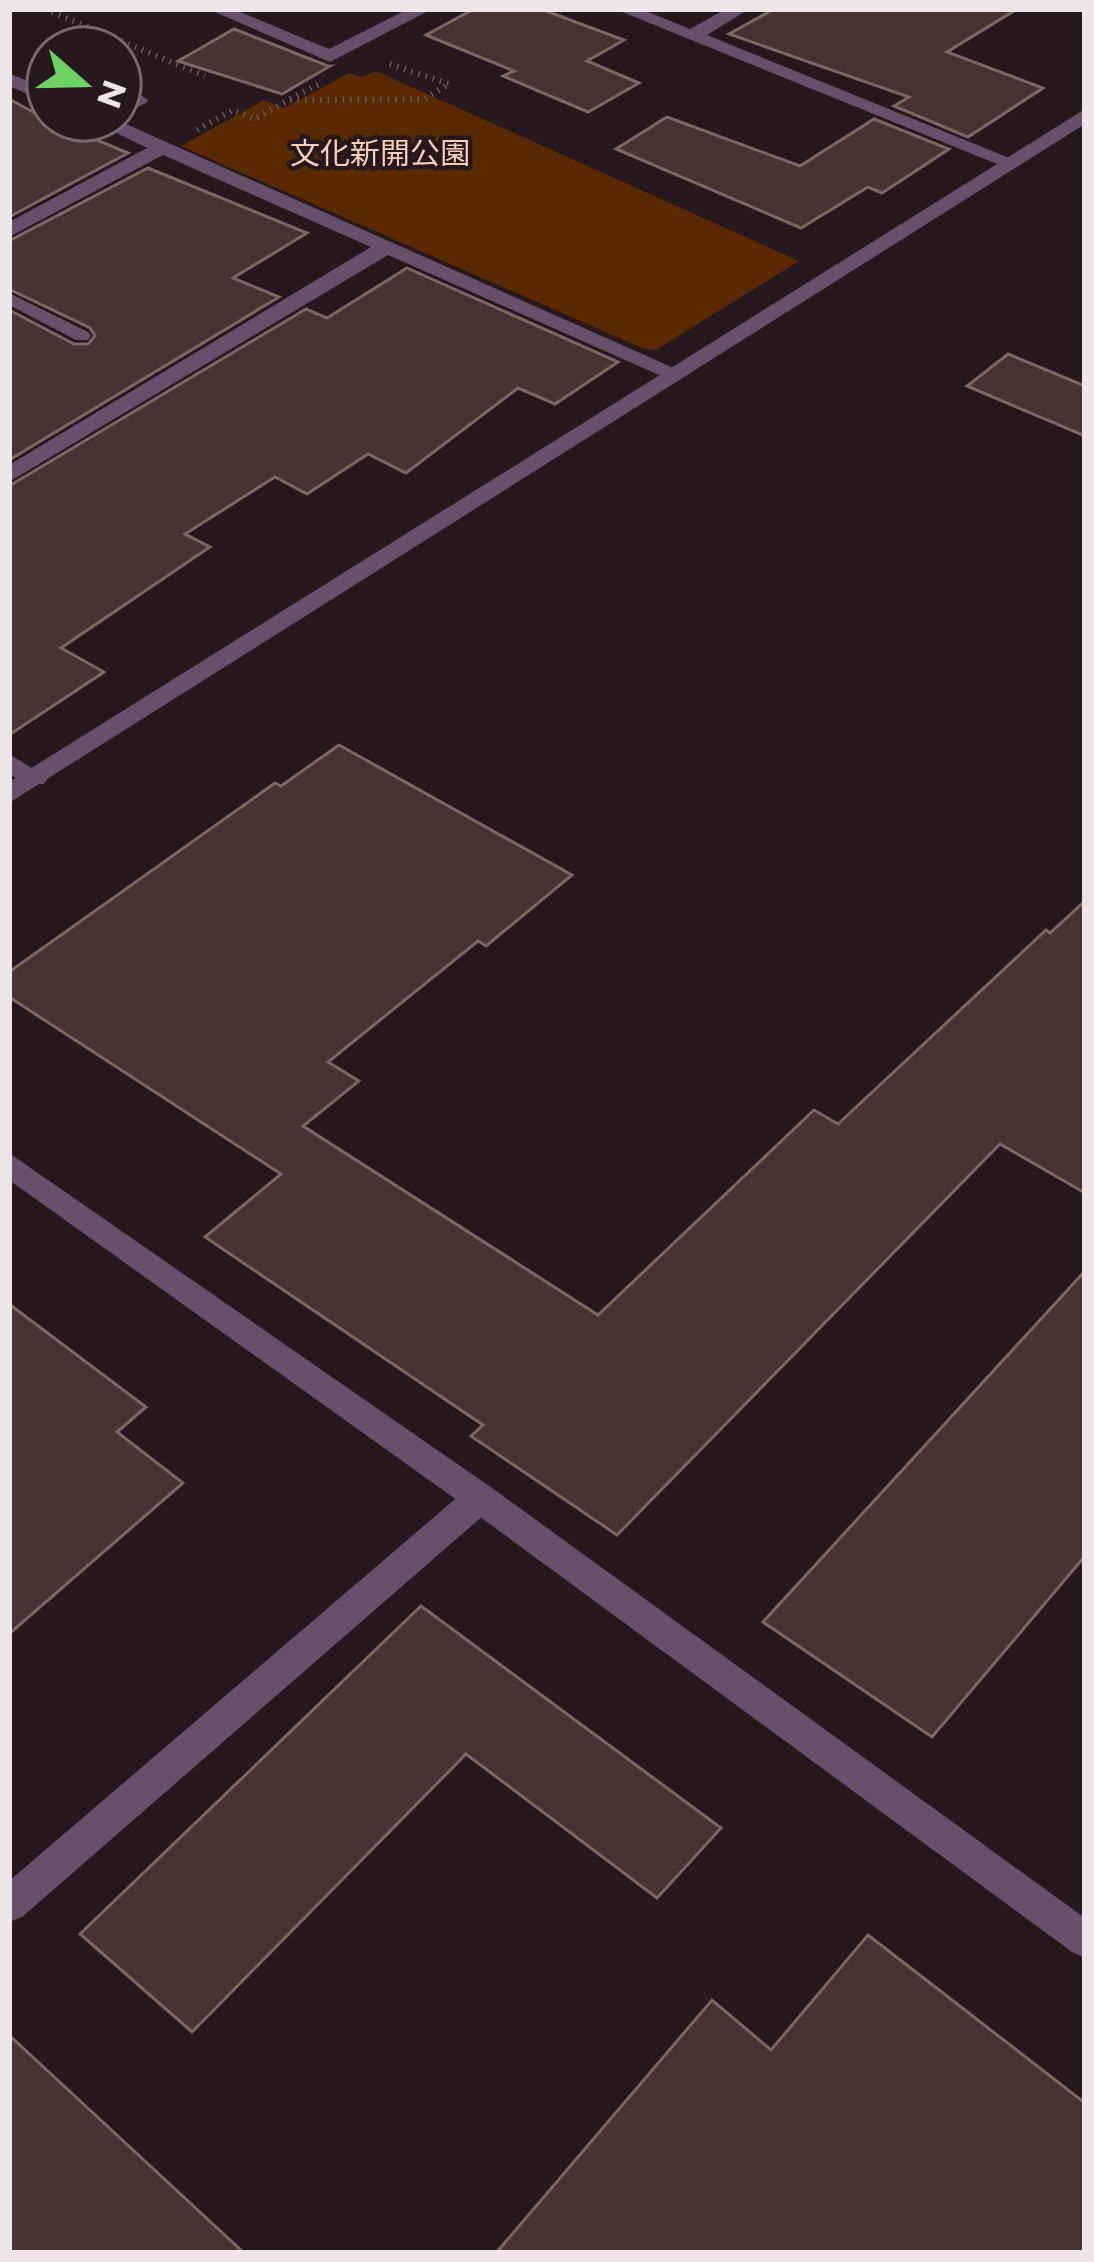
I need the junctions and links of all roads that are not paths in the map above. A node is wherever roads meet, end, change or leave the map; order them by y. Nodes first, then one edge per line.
1 (217, 9) edge
2 (423, 9) edge
3 (623, 9) edge
4 (740, 9) edge
5 (691, 36) junction
6 (1085, 115) edge
7 (144, 140) edge
8 (162, 148) junction
9 (1009, 162) junction
10 (9, 231) edge
11 (386, 248) junction
12 (9, 298) edge
13 (82, 336) dead end
14 (674, 373) junction
15 (9, 475) edge
16 (9, 763) edge
17 (34, 778) junction
18 (9, 794) edge
19 (9, 1164) edge
20 (480, 1498) junction
21 (9, 1905) edge
22 (1085, 1940) edge

1 - 2 street
3 - 5 street
4 - 5 street
5 - 9 street
6 - 9 street
7 - 8 street
8 - 10 street
8 - 11 street
9 - 14 street
11 - 14 street
11 - 15 street
12 - 13 lane
14 - 17 street
16 - 17 street
17 - 18 street
19 - 20 street
20 - 21 street
20 - 22 street

